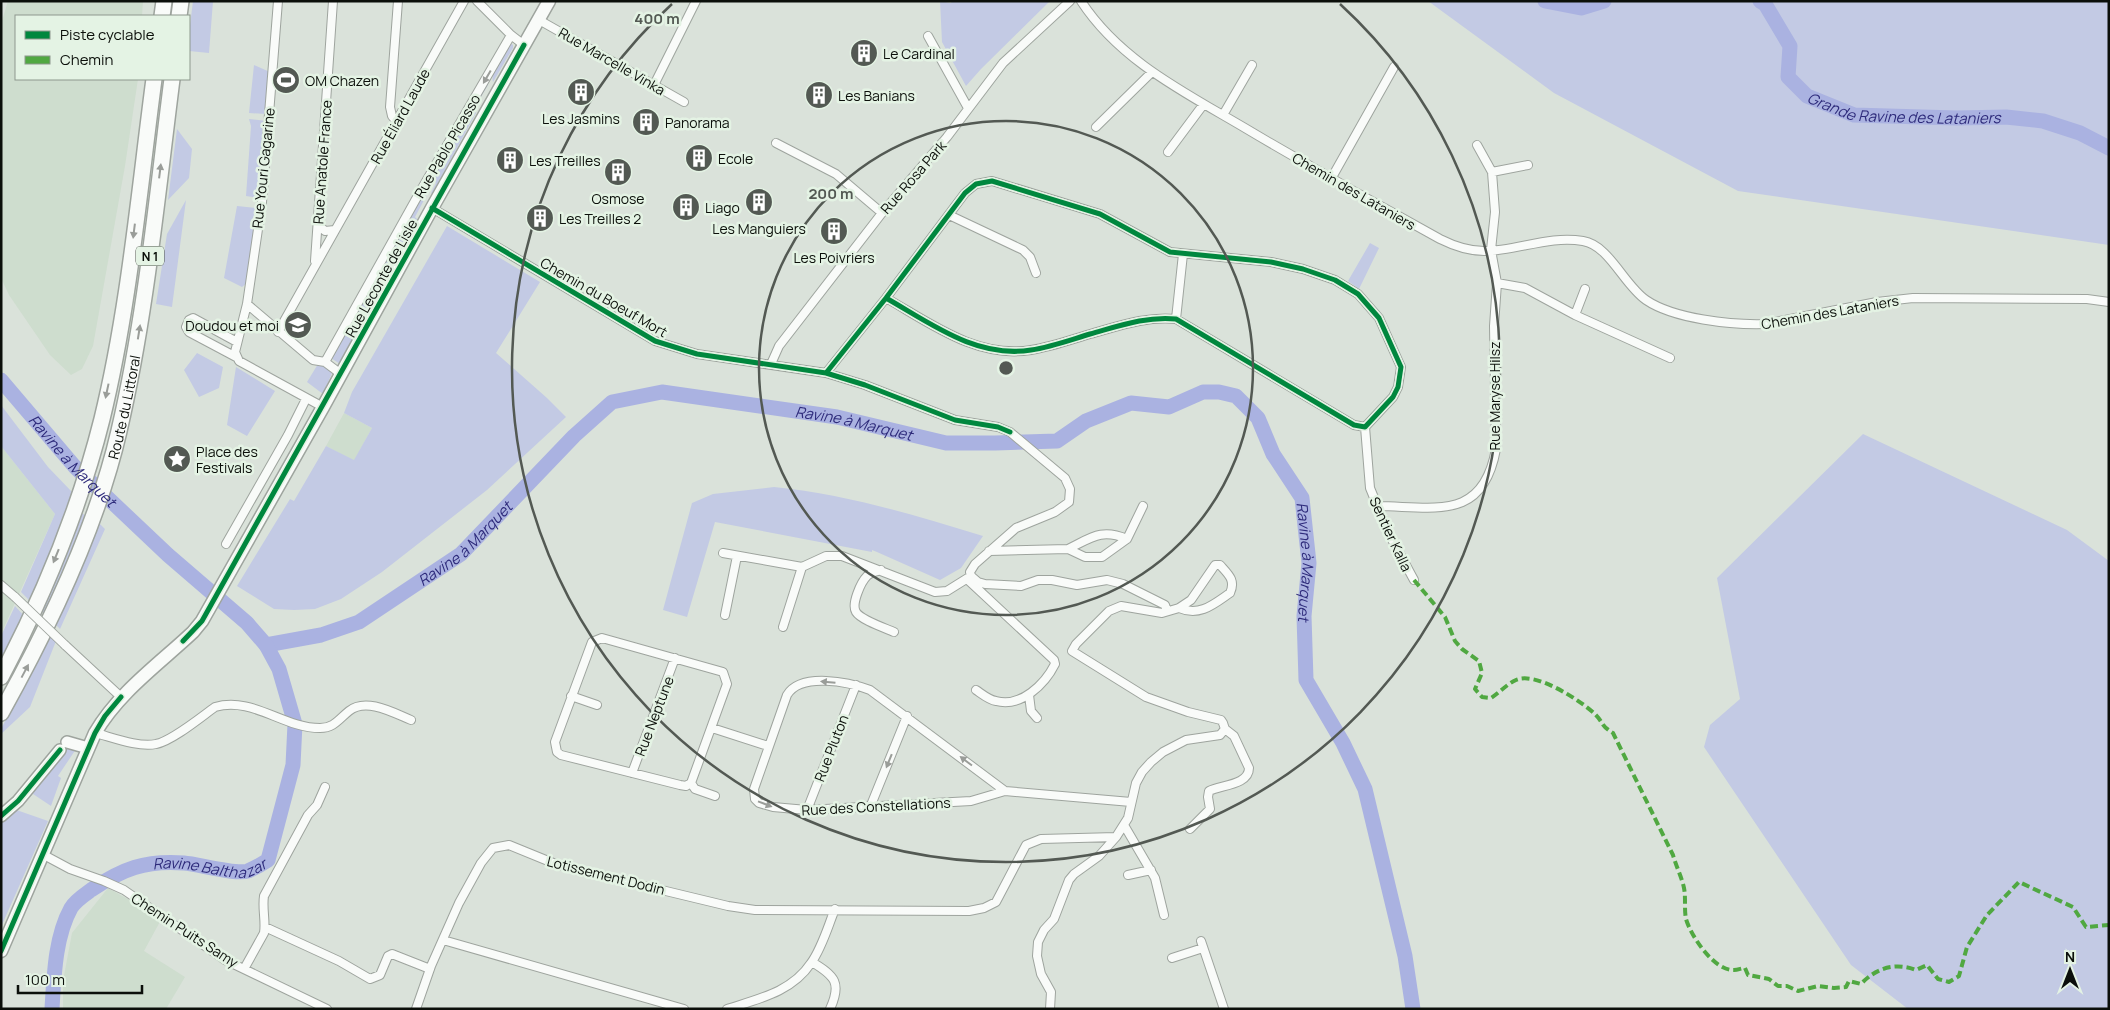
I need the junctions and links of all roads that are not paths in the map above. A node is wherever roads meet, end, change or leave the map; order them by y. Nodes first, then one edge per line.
1 (164, 1) edge
2 (182, 1) edge
3 (278, 1) edge
4 (333, 1) edge
5 (398, 1) edge
6 (464, 1) edge
7 (477, 1) edge
8 (550, 1) edge
9 (696, 1) edge
10 (1070, 1) edge
11 (1081, 1) edge
12 (162, 15) edge
13 (180, 15) edge
14 (539, 20) junction
15 (511, 35) junction
16 (928, 36) dead end
17 (524, 45) junction
18 (1252, 65) dead end
19 (1394, 67) dead end
20 (1152, 72) junction
21 (154, 80) edge
22 (172, 80) edge
23 (654, 85) junction
24 (684, 102) dead end
25 (1203, 105) junction
26 (968, 108) junction
27 (1223, 115) junction
28 (396, 121) junction
29 (1096, 126) dead end
30 (776, 142) dead end
31 (1477, 145) dead end
32 (1168, 152) dead end
33 (1528, 165) dead end
34 (1492, 172) junction
35 (1331, 179) junction
36 (432, 208) junction
37 (882, 213) junction
38 (949, 215) junction
39 (318, 225) junction
40 (335, 230) junction
41 (1491, 250) junction
42 (1183, 254) junction
43 (315, 264) junction
44 (1036, 273) dead end
45 (1497, 283) junction
46 (1585, 289) dead end
47 (886, 298) junction
48 (2109, 302) edge
49 (247, 304) junction
50 (1574, 315) junction
51 (1176, 319) junction
52 (278, 332) junction
53 (237, 342) junction
54 (236, 357) junction
55 (1670, 358) dead end
56 (325, 362) junction
57 (771, 364) junction
58 (826, 373) junction
59 (341, 374) junction
60 (306, 399) junction
61 (323, 407) junction
62 (1366, 427) junction
63 (1143, 506) dead end
64 (1379, 506) junction
65 (1127, 539) junction
66 (226, 544) dead end
67 (1068, 549) junction
68 (989, 551) junction
69 (723, 553) dead end
70 (737, 556) junction
71 (802, 567) junction
72 (881, 570) junction
73 (969, 578) junction
74 (1414, 580) dead end
75 (1, 585) edge
76 (1179, 608) junction
77 (1167, 611) junction
78 (725, 615) dead end
79 (783, 627) dead end
80 (894, 632) dead end
81 (675, 658) junction
82 (1, 676) edge
83 (856, 685) junction
84 (976, 690) dead end
85 (571, 696) junction
86 (1029, 696) junction
87 (121, 697) junction
88 (597, 705) dead end
89 (1, 713) edge
90 (907, 716) junction
91 (1036, 718) dead end
92 (411, 720) dead end
93 (712, 728) junction
94 (1225, 729) junction
95 (95, 733) junction
96 (768, 746) junction
97 (88, 748) junction
98 (632, 773) junction
99 (691, 784) junction
100 (325, 787) dead end
101 (1005, 791) junction
102 (715, 796) dead end
103 (1131, 802) junction
104 (871, 805) junction
105 (807, 810) junction
106 (1, 816) edge
107 (1124, 824) junction
108 (1190, 829) dead end
109 (1116, 836) junction
110 (42, 854) junction
111 (1151, 870) junction
112 (1128, 875) dead end
113 (835, 909) junction
114 (1164, 915) dead end
115 (265, 927) junction
116 (443, 940) junction
117 (1, 951) edge
118 (1172, 958) dead end
119 (812, 962) junction
120 (244, 969) junction
121 (430, 969) junction
122 (327, 1009) edge
123 (416, 1009) edge
124 (684, 1009) edge
125 (727, 1009) edge
126 (830, 1009) edge
127 (1050, 1009) edge
128 (1224, 1009) edge

1 - 12 highway
2 - 13 highway
3 - 49 street, Rue Youri Gagarine
4 - 39 street, Rue Anatole France
5 - 28 street
6 - 28 street, Rue Éliard Laude
7 - 15 street
8 - 14 main road, Rue Leconte de Lisle
9 - 23 street
10 - 26 street, Rue Rosa Park
11 - 20 street, Chemin des Lataniers
14 - 17 main road, Rue Leconte de Lisle
14 - 23 street, Rue Marcelle Vinka
15 - 17 street
15 -> 56 street, Rue Pablo Picasso
16 - 26 street
17 - 36 main road, Rue Leconte de Lisle
18 - 27 street
19 - 35 street
20 - 25 street, Chemin des Lataniers
20 - 29 street
21 -> 82 highway, Route du Littoral / N 1
89 -> 22 highway, Route du Littoral / N 1
23 - 24 street, Rue Marcelle Vinka
25 - 27 street, Chemin des Lataniers
25 - 32 street
26 - 37 street, Rue Rosa Park
27 - 35 street, Chemin des Lataniers
28 - 40 street, Rue Éliard Laude
30 - 37 street
31 - 34 street
33 - 34 street
34 - 41 street
35 - 41 street, Chemin des Lataniers
36 - 57 street, Chemin du Boeuf Mort
36 - 59 main road, Rue Leconte de Lisle
37 - 57 street, Rue Rosa Park
38 - 42 street
38 - 44 street
38 - 47 street
39 - 40 street
39 - 43 street, Rue Anatole France
40 - 43 street, Rue Éliard Laude
41 - 45 street, Rue Maryse Hilsz
41 - 48 street, Chemin des Lataniers
42 - 51 street
42 - 62 street
43 - 52 street, Rue Éliard Laude
45 - 50 street
45 - 64 street, Rue Maryse Hilsz
46 - 50 street
47 - 51 street
47 - 58 street
49 - 52 street
49 - 53 street, Rue Youri Gagarine
50 - 55 street
51 - 62 street
52 - 56 street
53 - 54 street, Rue Youri Gagarine
53 - 54 street
54 - 60 street
56 - 59 street
57 - 58 street, Chemin du Boeuf Mort
58 - 68 street, Chemin du Boeuf Mort
59 - 61 main road, Rue Leconte de Lisle
60 - 61 street
60 - 66 street
61 - 87 main road, Rue Leconte de Lisle
62 - 64 street, Sentier Kalla
63 - 65 street
64 - 74 street, Sentier Kalla
65 - 67 street
65 - 67 street
67 - 68 street
68 - 73 street, Chemin du Boeuf Mort
69 - 70 street
70 - 71 street
70 - 78 street
71 - 72 street
71 - 79 street
72 - 73 street
72 - 80 street
73 - 77 street
73 - 86 street
75 - 87 street, bridge
76 - 76 street
76 - 77 street
77 - 94 street
81 - 85 street
81 - 93 street
81 - 98 street, Rue Neptune
83 - 90 street, Rue des Constellations
83 -> 96 street, Rue des Constellations
83 - 105 street, Rue Pluton
84 - 86 street
85 - 88 street
85 - 98 street
86 - 91 street
87 - 95 main road, Rue Leconte de Lisle
101 -> 90 street, Rue des Constellations
90 -> 104 street
92 - 95 street
93 - 96 street
93 - 99 street
94 - 103 street
94 - 108 street
95 - 97 main road, Rue Leconte de Lisle
96 -> 105 street, Rue des Constellations
97 - 106 street
97 - 110 main road, Rue Leconte de Lisle
98 - 99 street
99 - 102 street
100 - 115 street
101 - 103 street, Rue des Constellations
101 - 104 street, Rue des Constellations
103 - 107 street
104 - 105 street, Rue des Constellations
107 - 109 street
107 - 111 street
109 - 113 street, Lotissement Dodin
109 - 127 street
110 - 117 main road, Rue Leconte de Lisle
110 - 120 street, Chemin Puits Samy
111 - 112 street
111 - 114 street
113 - 116 street, Lotissement Dodin
113 - 119 street
115 - 120 street
115 - 121 street
116 - 121 street
116 - 124 street
118 - 128 street
119 - 125 street
119 - 126 street
120 - 122 street, Chemin Puits Samy
121 - 123 street

